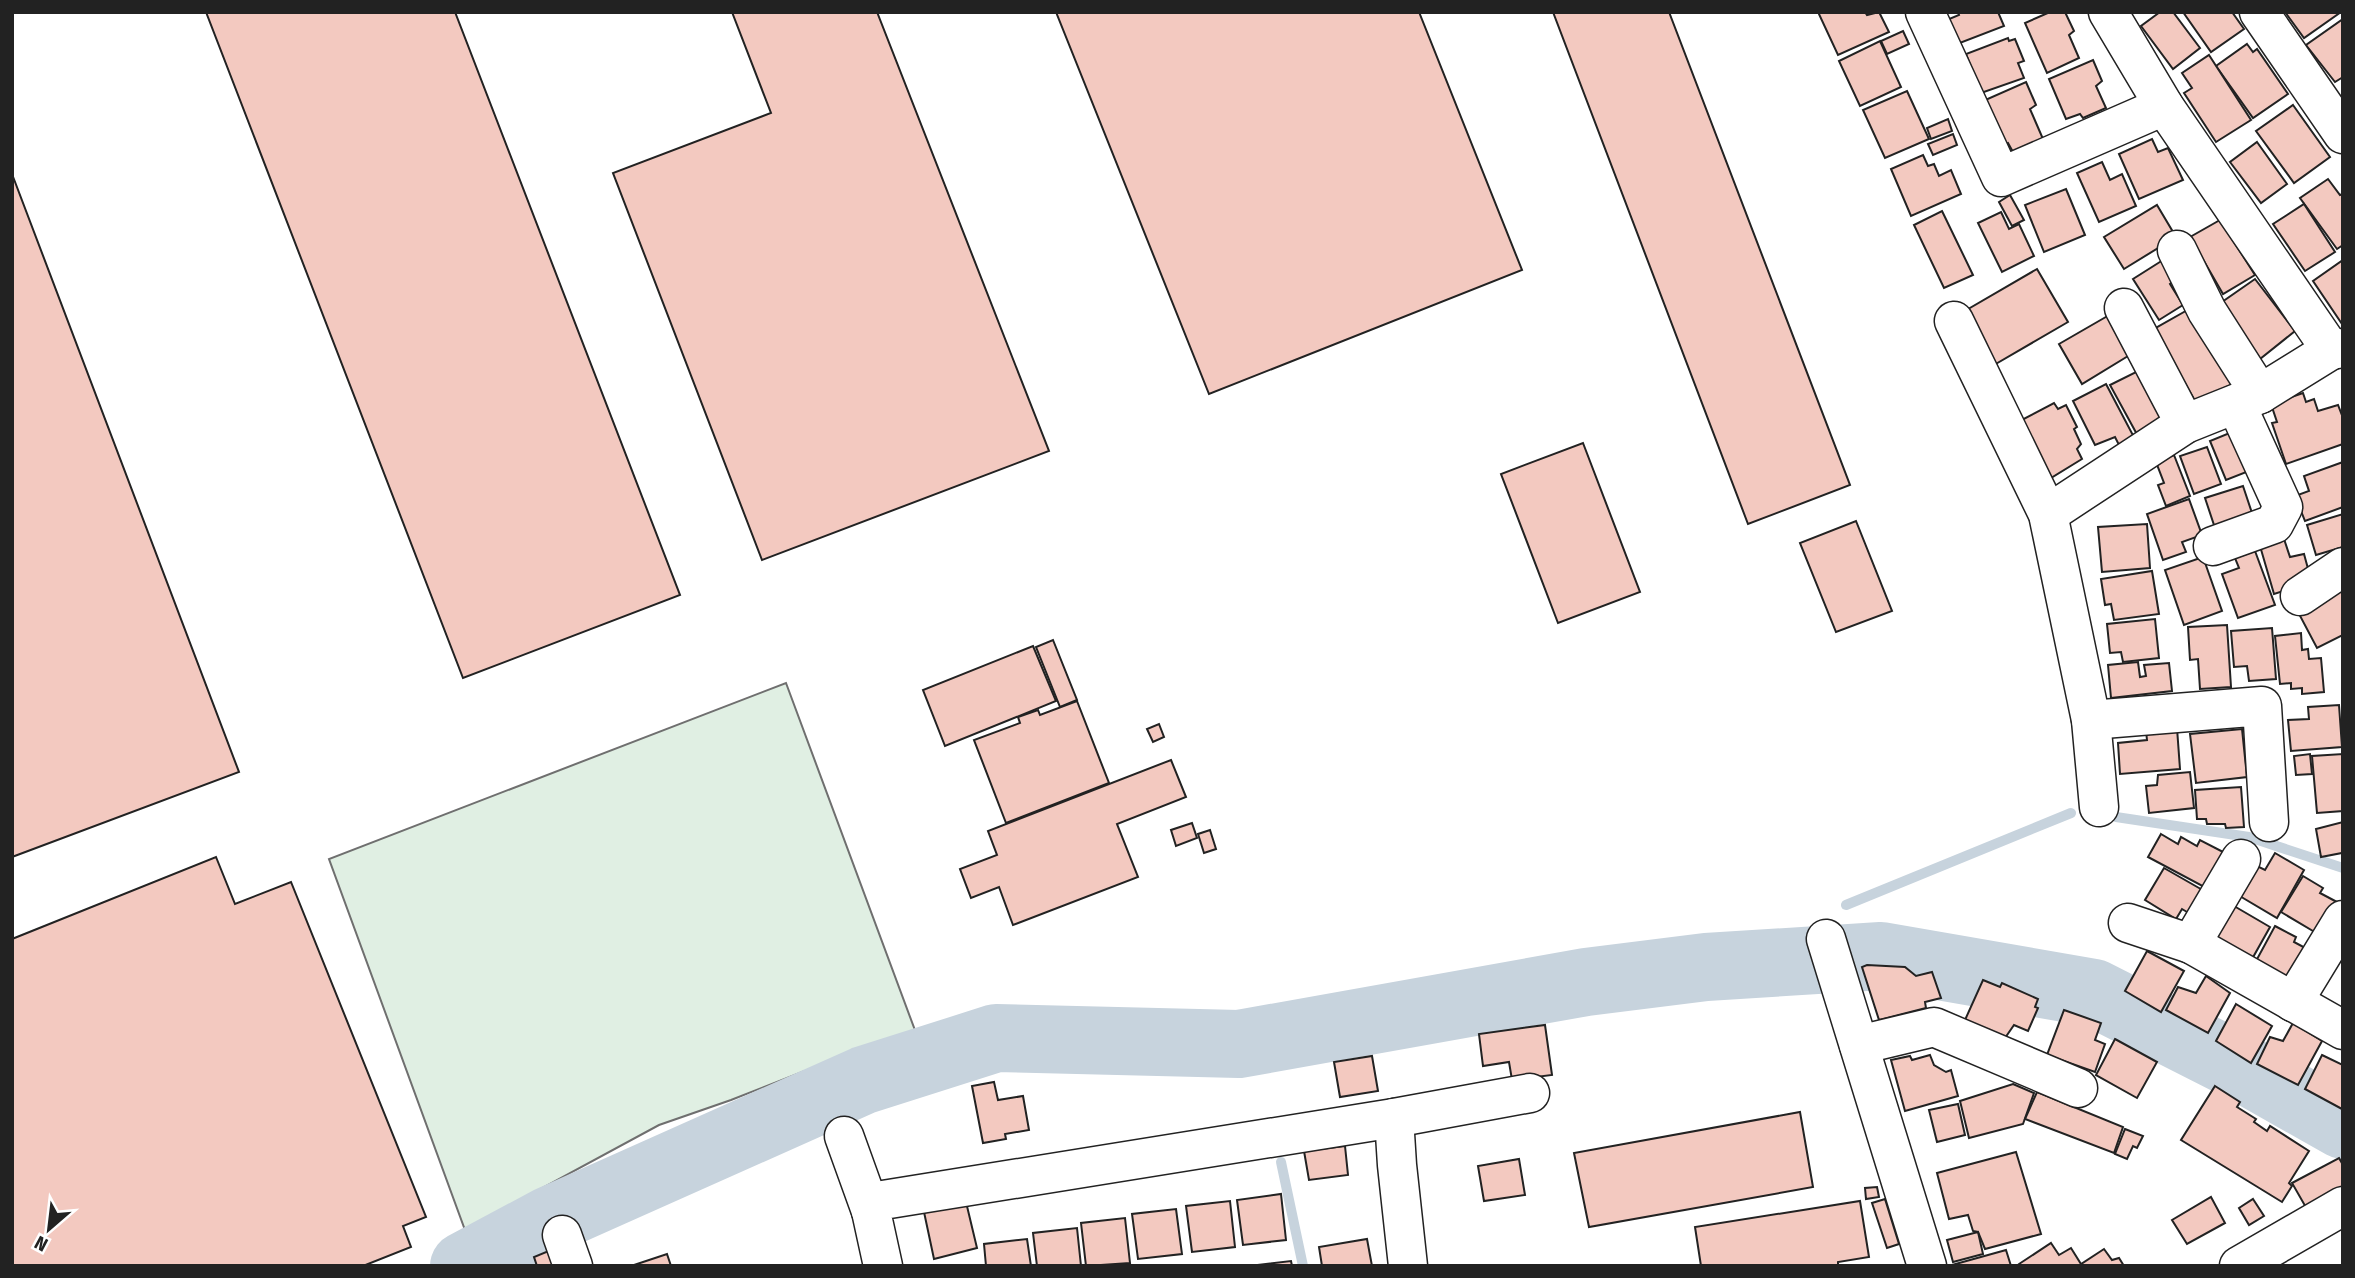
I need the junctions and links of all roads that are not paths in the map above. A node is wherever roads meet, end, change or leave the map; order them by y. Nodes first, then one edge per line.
1 (1925, 12) edge
2 (2108, 12) edge
3 (2259, 12) edge
4 (2164, 106) junction
5 (2343, 134) edge
6 (2177, 250) dead end
7 (2123, 308) dead end
8 (1954, 321) dead end
9 (2337, 349) edge
10 (2248, 399) junction
11 (2185, 424) junction
12 (2048, 514) junction
13 (2213, 546) dead end
14 (2343, 567) edge
15 (2300, 596) dead end
16 (2091, 720) junction
17 (2099, 807) dead end
18 (2269, 822) dead end
19 (2241, 859) dead end
20 (2343, 920) edge
21 (2128, 923) dead end
22 (2191, 944) junction
23 (1830, 952) dead end
24 (2294, 1002) junction
25 (2343, 1030) edge
26 (1859, 1045) junction
27 (2078, 1088) dead end
28 (1530, 1093) dead end
29 (1395, 1118) junction
30 (844, 1136) dead end
31 (2343, 1206) edge
32 (871, 1211) junction
33 (2261, 1261) edge
34 (883, 1266) edge
35 (1408, 1266) edge
36 (1927, 1266) edge

1 - 4 street
2 - 4 street
3 - 5 street
4 - 9 street
6 - 10 street
7 - 11 street
8 - 12 street
9 - 10 street
10 - 11 street
10 - 13 street
11 - 12 street
12 - 16 street
14 - 15 street
16 - 17 street
16 - 18 street
19 - 22 street
20 - 24 street
21 - 22 street
22 - 24 street
23 - 26 street
24 - 25 street
26 - 27 street
26 - 36 street
28 - 29 street
29 - 32 street
29 - 35 street
30 - 32 street
31 - 33 street
32 - 34 street

